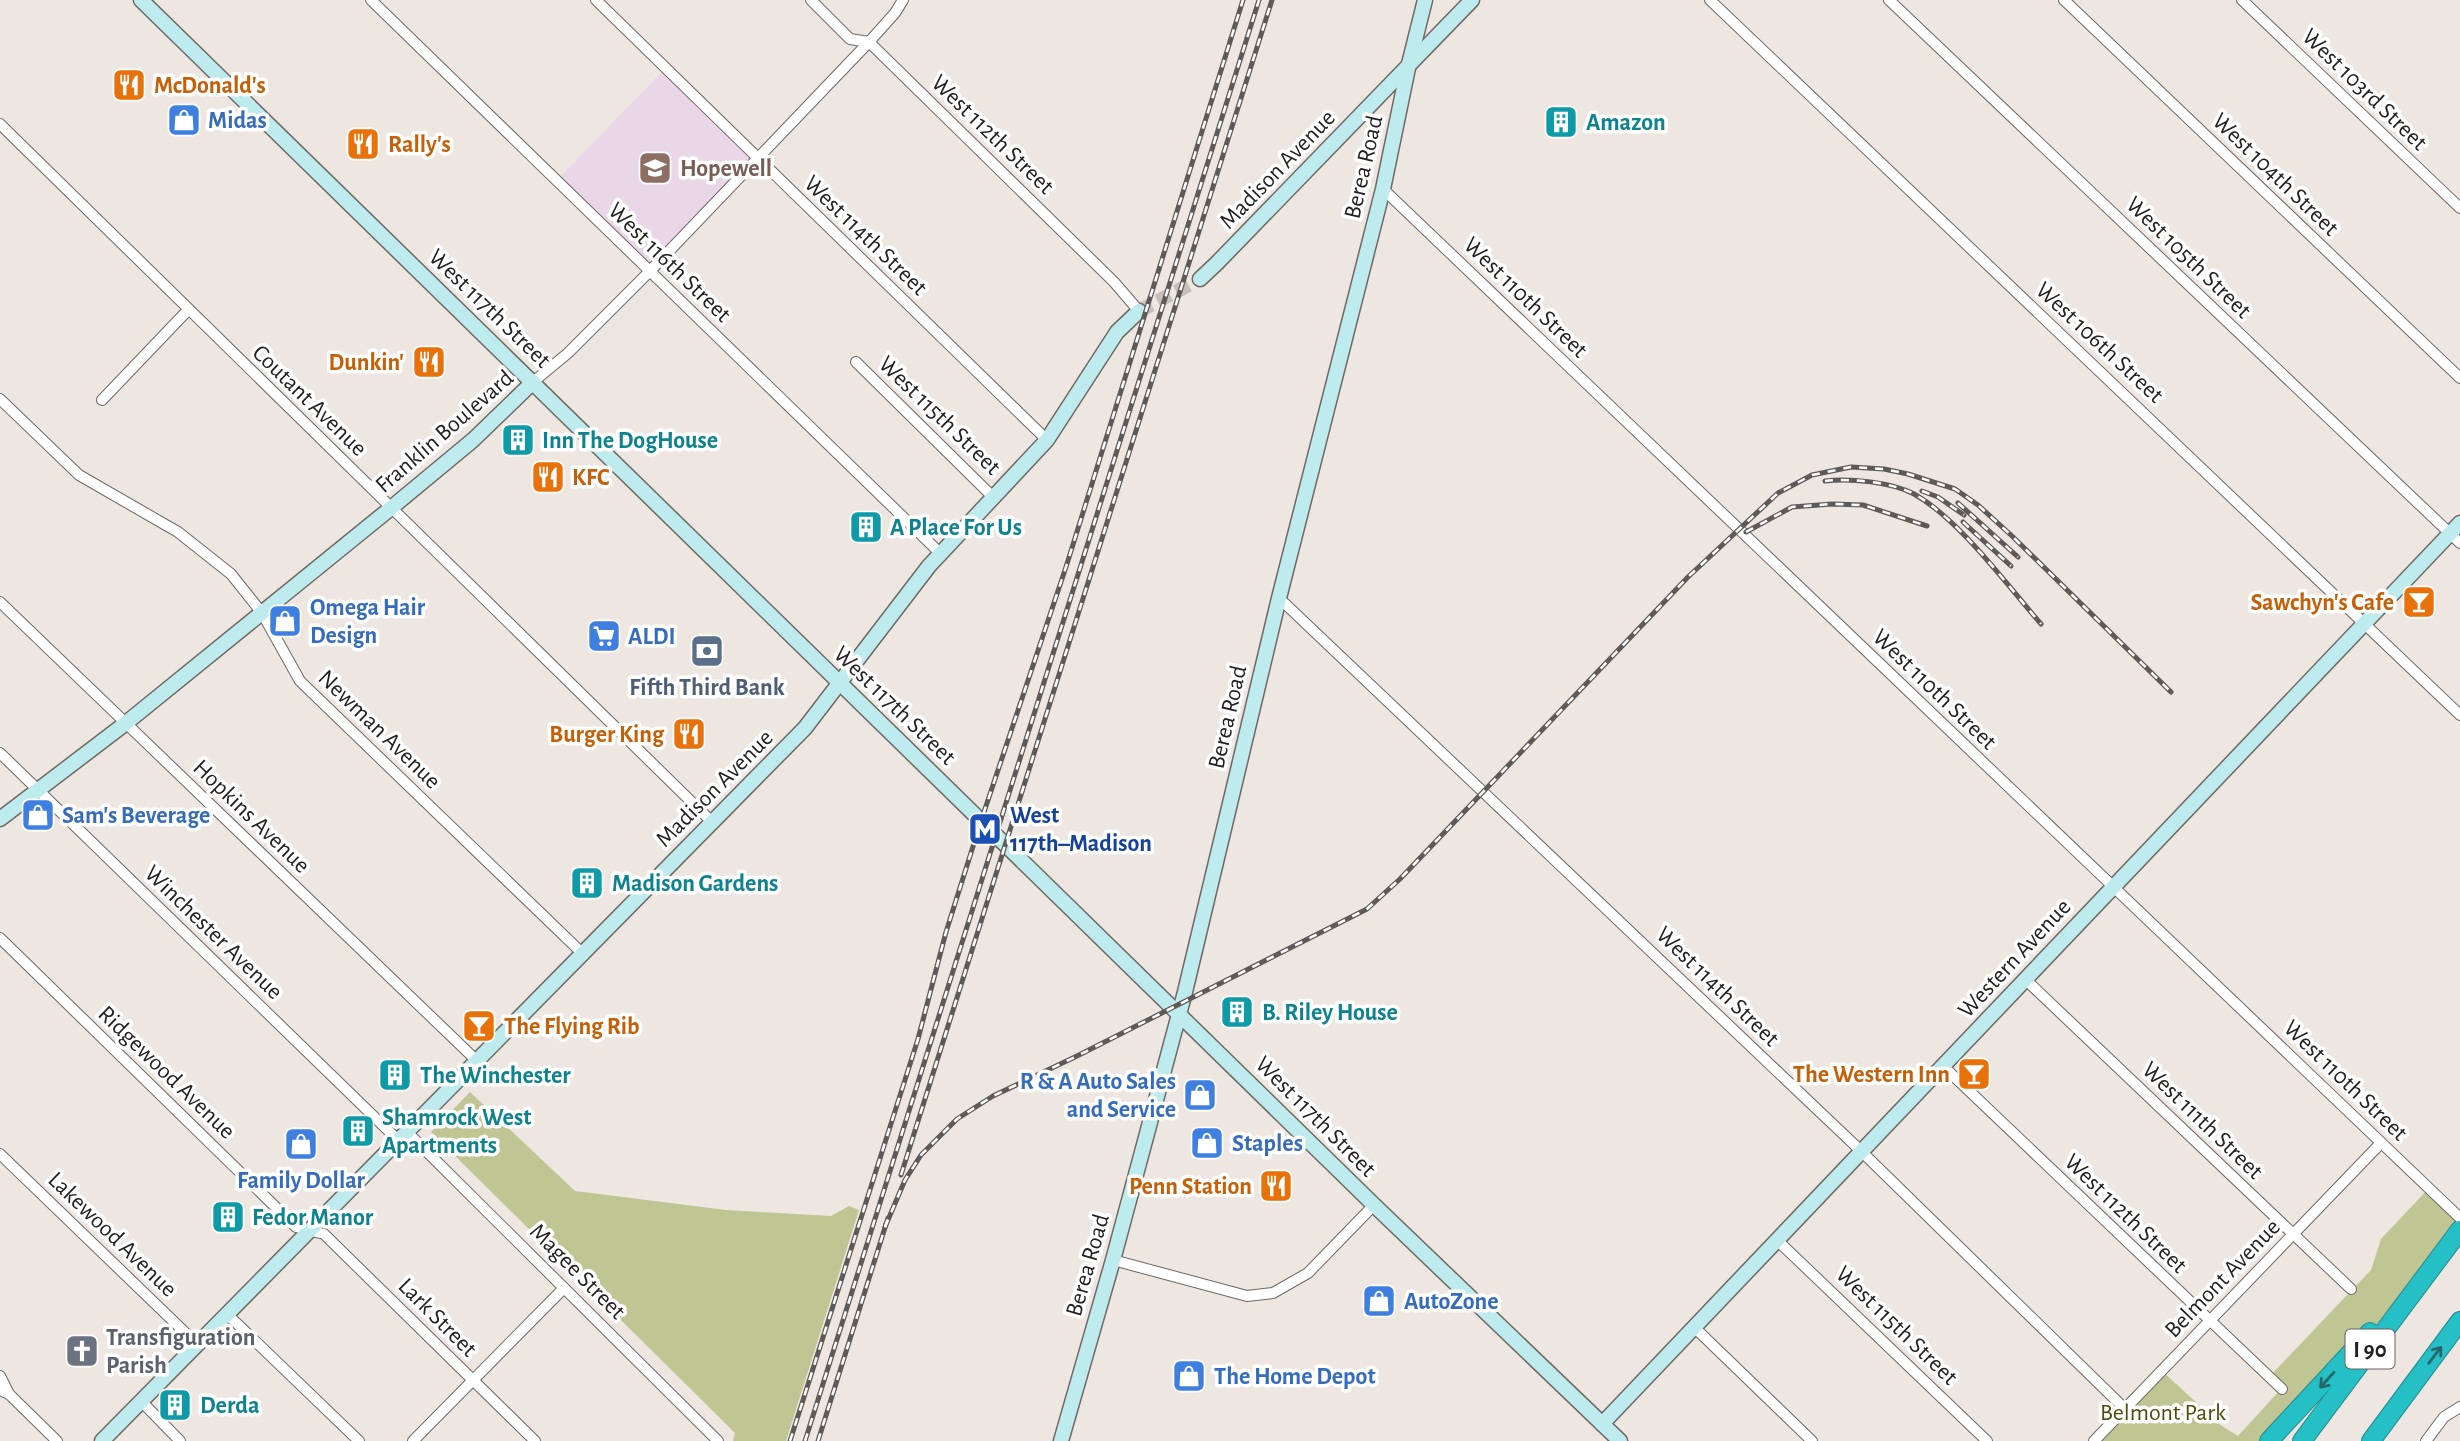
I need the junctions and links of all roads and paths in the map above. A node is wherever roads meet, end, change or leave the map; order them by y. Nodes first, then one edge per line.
1 (141, 0) edge
2 (371, 0) edge
3 (596, 0) edge
4 (811, 0) edge
5 (903, 0) edge
6 (1425, 0) edge
7 (1472, 0) edge
8 (1710, 0) edge
9 (1889, 0) edge
10 (2064, 0) edge
11 (2242, 0) edge
12 (869, 42) junction
13 (1408, 68) junction
14 (0, 124) edge
15 (757, 158) junction
16 (1382, 189) junction
17 (2460, 208) edge
18 (649, 272) junction
19 (1200, 279) tunnel mouth
20 (188, 310) junction
21 (1139, 311) joint
22 (856, 362) dead end
23 (2460, 378) edge
24 (533, 382) junction
25 (0, 399) edge
26 (102, 400) dead end
27 (1047, 440) junction
28 (994, 498) junction
29 (391, 508) junction
30 (2457, 533) edge
31 (941, 554) junction
32 (1279, 598) junction
33 (0, 601) edge
34 (262, 613) junction
35 (2366, 623) junction
36 (839, 682) junction
37 (2460, 715) edge
38 (126, 723) junction
39 (0, 753) edge
40 (40, 791) junction
41 (0, 819) edge
42 (712, 822) junction
43 (2113, 887) junction
44 (0, 938) edge
45 (582, 953) junction
46 (2026, 980) junction
47 (1180, 1013) junction
48 (476, 1060) junction
49 (1943, 1066) junction
50 (403, 1137) junction
51 (2381, 1143) junction
52 (1861, 1151) junction
53 (0, 1154) edge
54 (1374, 1205) junction
55 (2460, 1218) edge
56 (308, 1230) junction
57 (2460, 1230) edge
58 (2292, 1235) junction
59 (1777, 1240) junction
60 (2439, 1257) junction
61 (1113, 1260) junction
62 (564, 1287) junction
63 (2351, 1289) dead end
64 (227, 1314) junction
65 (2460, 1321) edge
66 (2209, 1322) junction
67 (1694, 1327) junction
68 (197, 1344) junction
69 (0, 1376) edge
70 (474, 1381) junction
71 (2282, 1389) dead end
72 (2409, 1389) junction
73 (4, 1392) edge
74 (142, 1402) junction
75 (2460, 1407) edge
76 (2125, 1409) junction
77 (1602, 1424) junction
78 (718, 1440) edge
79 (57, 1441) edge
80 (102, 1441) edge
81 (180, 1441) edge
82 (359, 1441) edge
83 (413, 1441) edge
84 (535, 1441) edge
85 (1061, 1441) edge
86 (1620, 1441) edge
87 (1812, 1441) edge
88 (1987, 1441) edge
89 (2094, 1441) edge
90 (2269, 1441) edge
91 (2302, 1441) edge
92 (2371, 1441) edge
93 (2381, 1441) edge
94 (2426, 1441) edge

1 - 24 main road, West 117th Street
2 - 18 street, West 116th Street
3 - 15 street, West 114th Street
4 - 12 street, West 112th Street
5 - 12 street, Franklin Boulevard
6 - 13 main road, Berea Road
7 - 13 main road, Madison Avenue
8 - 35 street, West 106th Street
9 - 30 street, West 105th Street
10 - 23 street, West 104th Street
11 - 17 street, West 103rd Street
12 - 15 street, Franklin Boulevard
12 - 21 street, West 112th Street
13 - 16 main road, Berea Road
13 - 19 main road, Madison Avenue
14 - 20 street, Coutant Avenue
15 - 18 street, Franklin Boulevard
15 - 27 street, West 114th Street
16 - 32 main road, Berea Road
16 - 43 street, West 110th Street
18 - 24 street, Franklin Boulevard
18 - 31 street, West 116th Street
20 - 26 street
20 - 29 street, Coutant Avenue
21 - 27 main road, Madison Avenue
22 - 28 street, West 115th Street
24 - 29 main road, Franklin Boulevard
24 - 36 main road, West 117th Street
25 - 34 street, Newman Avenue
27 - 28 main road, Madison Avenue
28 - 31 main road, Madison Avenue
29 - 34 main road, Franklin Boulevard
29 - 42 street, Coutant Avenue
30 - 35 main road, Western Avenue
31 - 36 main road, Madison Avenue
32 - 47 main road, Berea Road
32 - 52 street, West 114th Street
33 - 38 street, Hopkins Avenue
34 - 38 main road, Franklin Boulevard
34 - 45 street, Newman Avenue
35 - 37 street, West 106th Street
35 - 43 main road, Western Avenue
36 - 42 main road, Madison Avenue
36 - 47 main road, West 117th Street
38 - 40 main road, Franklin Boulevard
38 - 48 street, Hopkins Avenue
39 - 40 street, Winchester Avenue
40 - 41 main road, Franklin Boulevard
40 - 50 street, Winchester Avenue
42 - 45 main road, Madison Avenue
43 - 46 main road, Western Avenue
43 - 51 street, West 110th Street
44 - 56 street, Ridgewood Avenue
45 - 48 main road, Madison Avenue
46 - 49 main road, Western Avenue
46 - 58 street, West 111th Street
47 - 54 main road, West 117th Street
47 - 61 main road, Berea Road
48 - 50 main road, Madison Avenue
49 - 52 main road, Western Avenue
49 - 66 street, West 112th Street
50 - 56 main road, Madison Avenue
50 - 62 street, Magee Street
51 - 55 street, West 110th Street
51 - 58 street, Belmont Avenue
52 - 59 main road, Western Avenue
52 - 76 street, West 114th Street
53 - 68 street, Lakewood Avenue
54 - 61 street
54 - 77 main road, West 117th Street
56 - 64 main road, Madison Avenue
56 - 70 street, Lark Street
57 - 60 highway, I 90
58 - 63 street, West 111th Street
58 - 66 street, Belmont Avenue
59 - 67 main road, Western Avenue
59 - 88 street, West 115th Street
60 -> 90 highway
60 - 91 highway, I 90
61 - 85 main road, Berea Road
62 - 70 street
62 - 78 street, Magee Street
64 - 68 main road, Madison Avenue
64 - 82 street
72 -> 65 highway, I 90
66 - 71 street, West 112th Street
66 - 76 street, Belmont Avenue
67 - 77 main road, Western Avenue
67 - 87 street
68 - 74 main road, Madison Avenue
69 - 73 street
70 - 83 street
70 - 84 street, Lark Street
72 - 92 highway, I 90
72 - 93 highway
73 - 79 street
74 - 80 main road, Madison Avenue
74 - 81 street
75 - 94 street
76 - 89 street, Belmont Avenue
77 - 86 main road, West 117th Street

